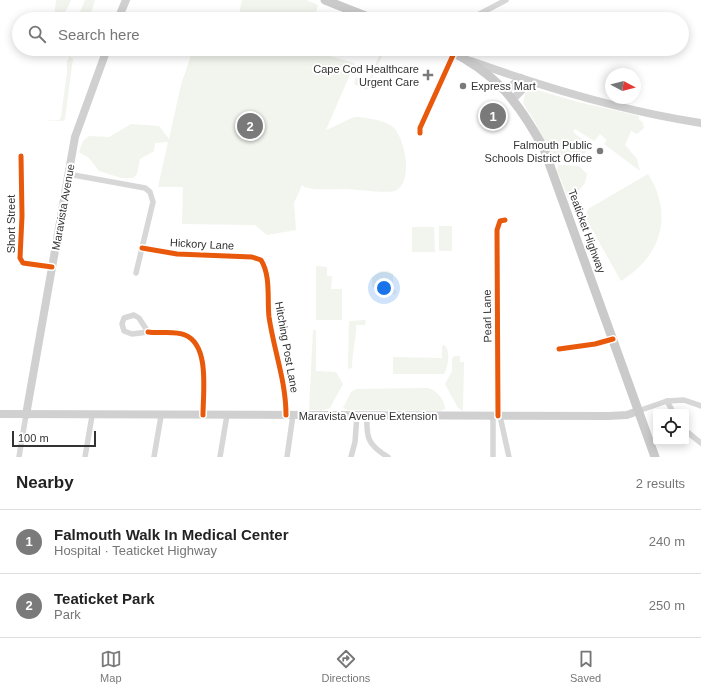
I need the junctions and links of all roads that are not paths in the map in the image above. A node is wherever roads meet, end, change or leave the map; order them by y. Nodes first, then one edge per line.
1 (126, 0) edge
2 (325, 0) edge
3 (506, 0) edge
4 (121, 12) edge
5 (355, 12) edge
6 (483, 12) edge
7 (104, 56) edge
8 (448, 56) edge
9 (461, 56) edge
10 (465, 58) junction
11 (521, 78) junction
12 (534, 83) junction
13 (505, 91) junction
14 (513, 99) junction
15 (701, 123) edge
16 (420, 133) dead end
17 (21, 156) dead end
18 (68, 174) junction
19 (504, 220) dead end
20 (142, 248) junction
21 (261, 260) joint
22 (52, 267) junction
23 (136, 273) dead end
24 (148, 332) junction
25 (613, 339) junction
26 (559, 349) dead end
27 (667, 401) junction
28 (701, 406) edge
29 (671, 409) edge
30 (638, 411) junction
31 (0, 414) edge
32 (26, 415) junction
33 (203, 415) junction
34 (227, 415) junction
35 (290, 415) junction
36 (357, 415) junction
37 (367, 415) junction
38 (92, 416) junction
39 (162, 416) junction
40 (497, 416) junction
41 (689, 433) edge
42 (701, 443) edge
43 (19, 457) edge
44 (85, 457) edge
45 (154, 457) edge
46 (220, 457) edge
47 (287, 457) edge
48 (351, 457) edge
49 (388, 457) edge
50 (493, 457) edge
51 (508, 457) edge
52 (655, 457) edge

1 - 4 main road
2 - 5 main road
3 - 6 street
7 - 18 main road, Maravista Avenue
8 - 16 street
9 - 10 main road, Teaticket Highway
10 - 11 main road
10 - 13 main road, Teaticket Highway
11 - 12 main road
11 - 13 main road
12 - 14 main road
12 - 15 main road
13 - 14 main road, Teaticket Highway
14 - 25 main road, Teaticket Highway
17 - 22 street, Short Street
18 - 20 street
18 - 22 main road, Maravista Avenue
19 - 40 street, Pearl Lane
20 - 21 street, Hickory Lane
20 - 23 street
21 - 35 street, Hitching Post Lane
22 - 32 main road, Maravista Avenue
24 - 24 street
24 - 33 street
25 - 26 street
25 - 30 main road, Teaticket Highway
27 - 28 street
27 - 29 street
27 - 30 street
30 - 40 main road, Maravista Avenue Extension
30 - 52 main road, Teaticket Highway
31 - 32 main road
32 - 38 main road, Maravista Avenue Extension
32 - 43 street
33 - 34 main road, Maravista Avenue Extension
33 - 39 main road, Maravista Avenue Extension
34 - 35 main road, Maravista Avenue Extension
34 - 46 street
35 - 36 main road, Maravista Avenue Extension
35 - 47 street, Hitching Post Lane
36 - 37 main road, Maravista Avenue Extension
36 - 48 street
37 - 40 main road, Maravista Avenue Extension
37 - 49 street
38 - 39 main road, Maravista Avenue Extension
38 - 44 street
39 - 45 street
40 - 50 street
40 - 51 street
41 - 42 street

